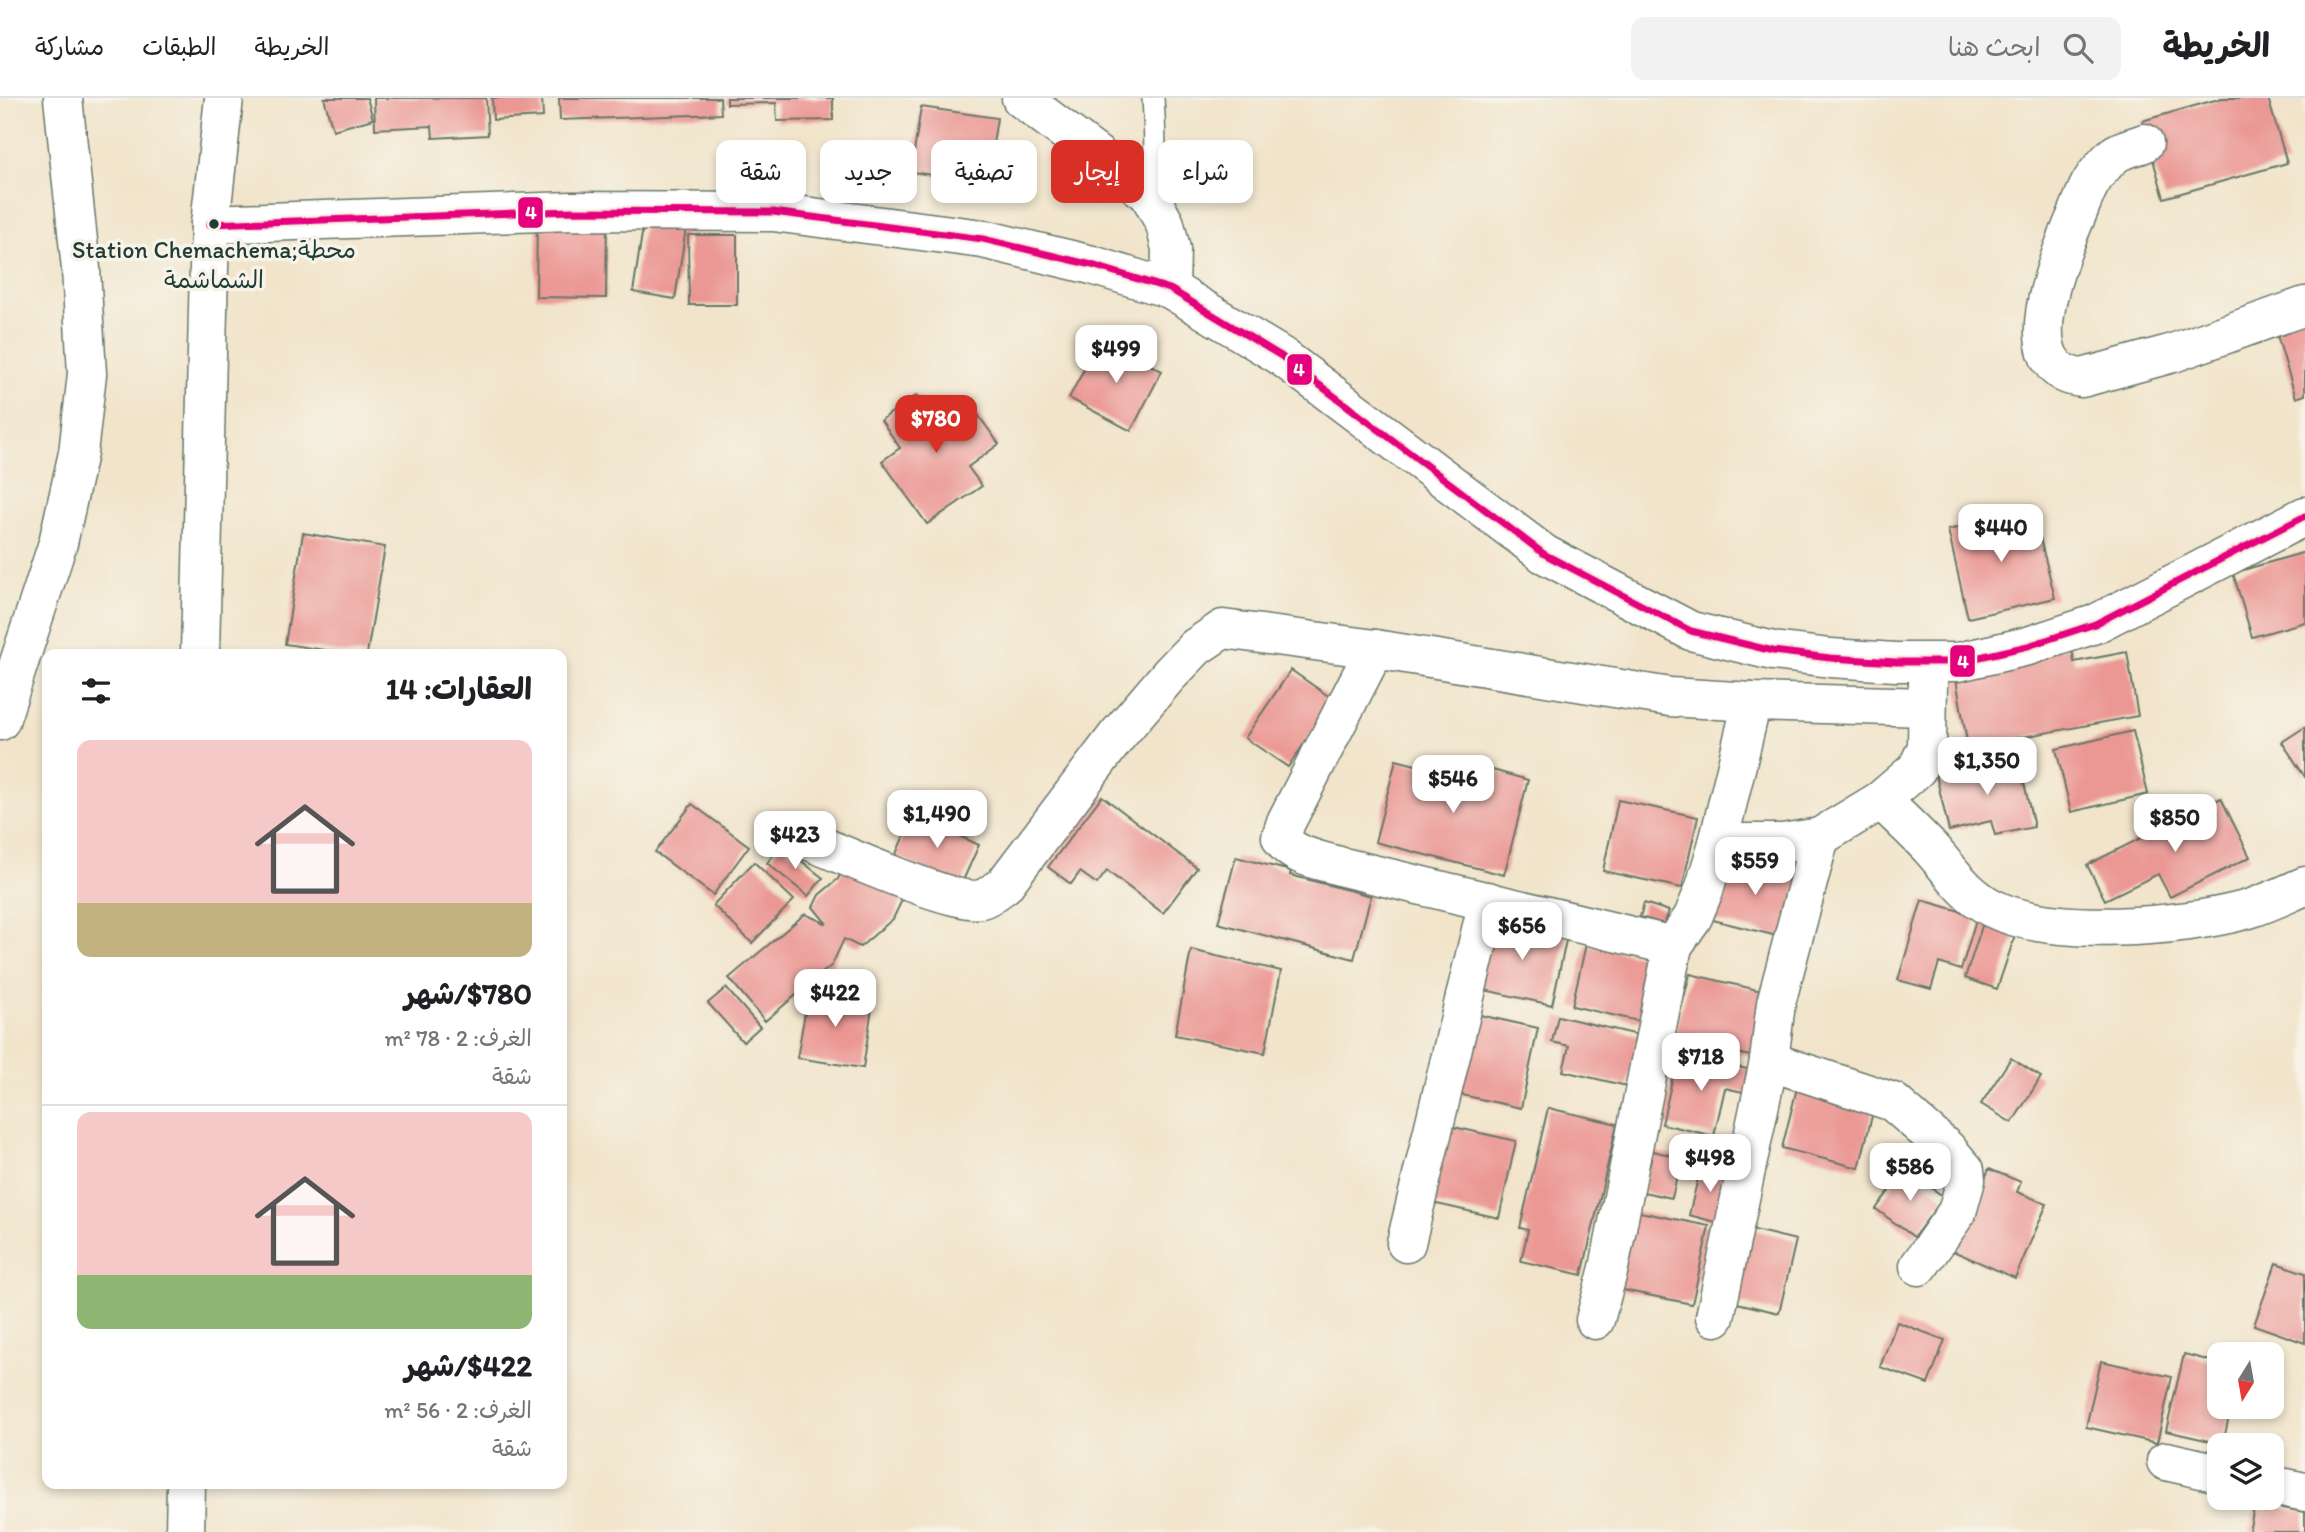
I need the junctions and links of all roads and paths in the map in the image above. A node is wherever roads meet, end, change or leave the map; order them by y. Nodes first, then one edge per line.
1 (63, 98) edge
2 (224, 98) edge
3 (1021, 98) edge
4 (1153, 98) edge
5 (2144, 143) dead end
6 (1149, 194) junction
7 (210, 224) junction
8 (1170, 289) junction
9 (2305, 306) edge
10 (2305, 516) edge
11 (201, 649) edge
12 (1375, 649) junction
13 (1928, 662) junction
14 (1752, 702) junction
15 (1927, 707) junction
16 (0, 721) edge
17 (1881, 800) junction
18 (788, 832) dead end
19 (1819, 837) junction
20 (1718, 843) junction
21 (2305, 886) edge
22 (1488, 901) junction
23 (1673, 946) junction
24 (1769, 1061) junction
25 (1406, 1243) dead end
26 (1919, 1266) dead end
27 (1715, 1317) dead end
28 (1595, 1320) dead end
29 (2166, 1461) dead end
30 (2207, 1470) edge
31 (2284, 1488) edge
32 (186, 1489) edge
33 (2305, 1492) edge
34 (186, 1532) edge

1 - 16 street
2 - 7 street
3 - 6 street
4 - 6 lane
5 - 9 street
6 - 8 street
7 - 8 street
7 - 11 street
8 - 13 street
10 - 13 street
12 - 14 street
12 - 18 street
12 - 22 street
13 - 15 street
14 - 15 street
14 - 20 street
15 - 17 street
17 - 19 street
17 - 21 street
19 - 20 street
19 - 24 street
20 - 23 street
22 - 23 street
22 - 25 street
23 - 28 street
24 - 26 street
24 - 27 street
29 - 30 street
31 - 33 street
32 - 34 street

